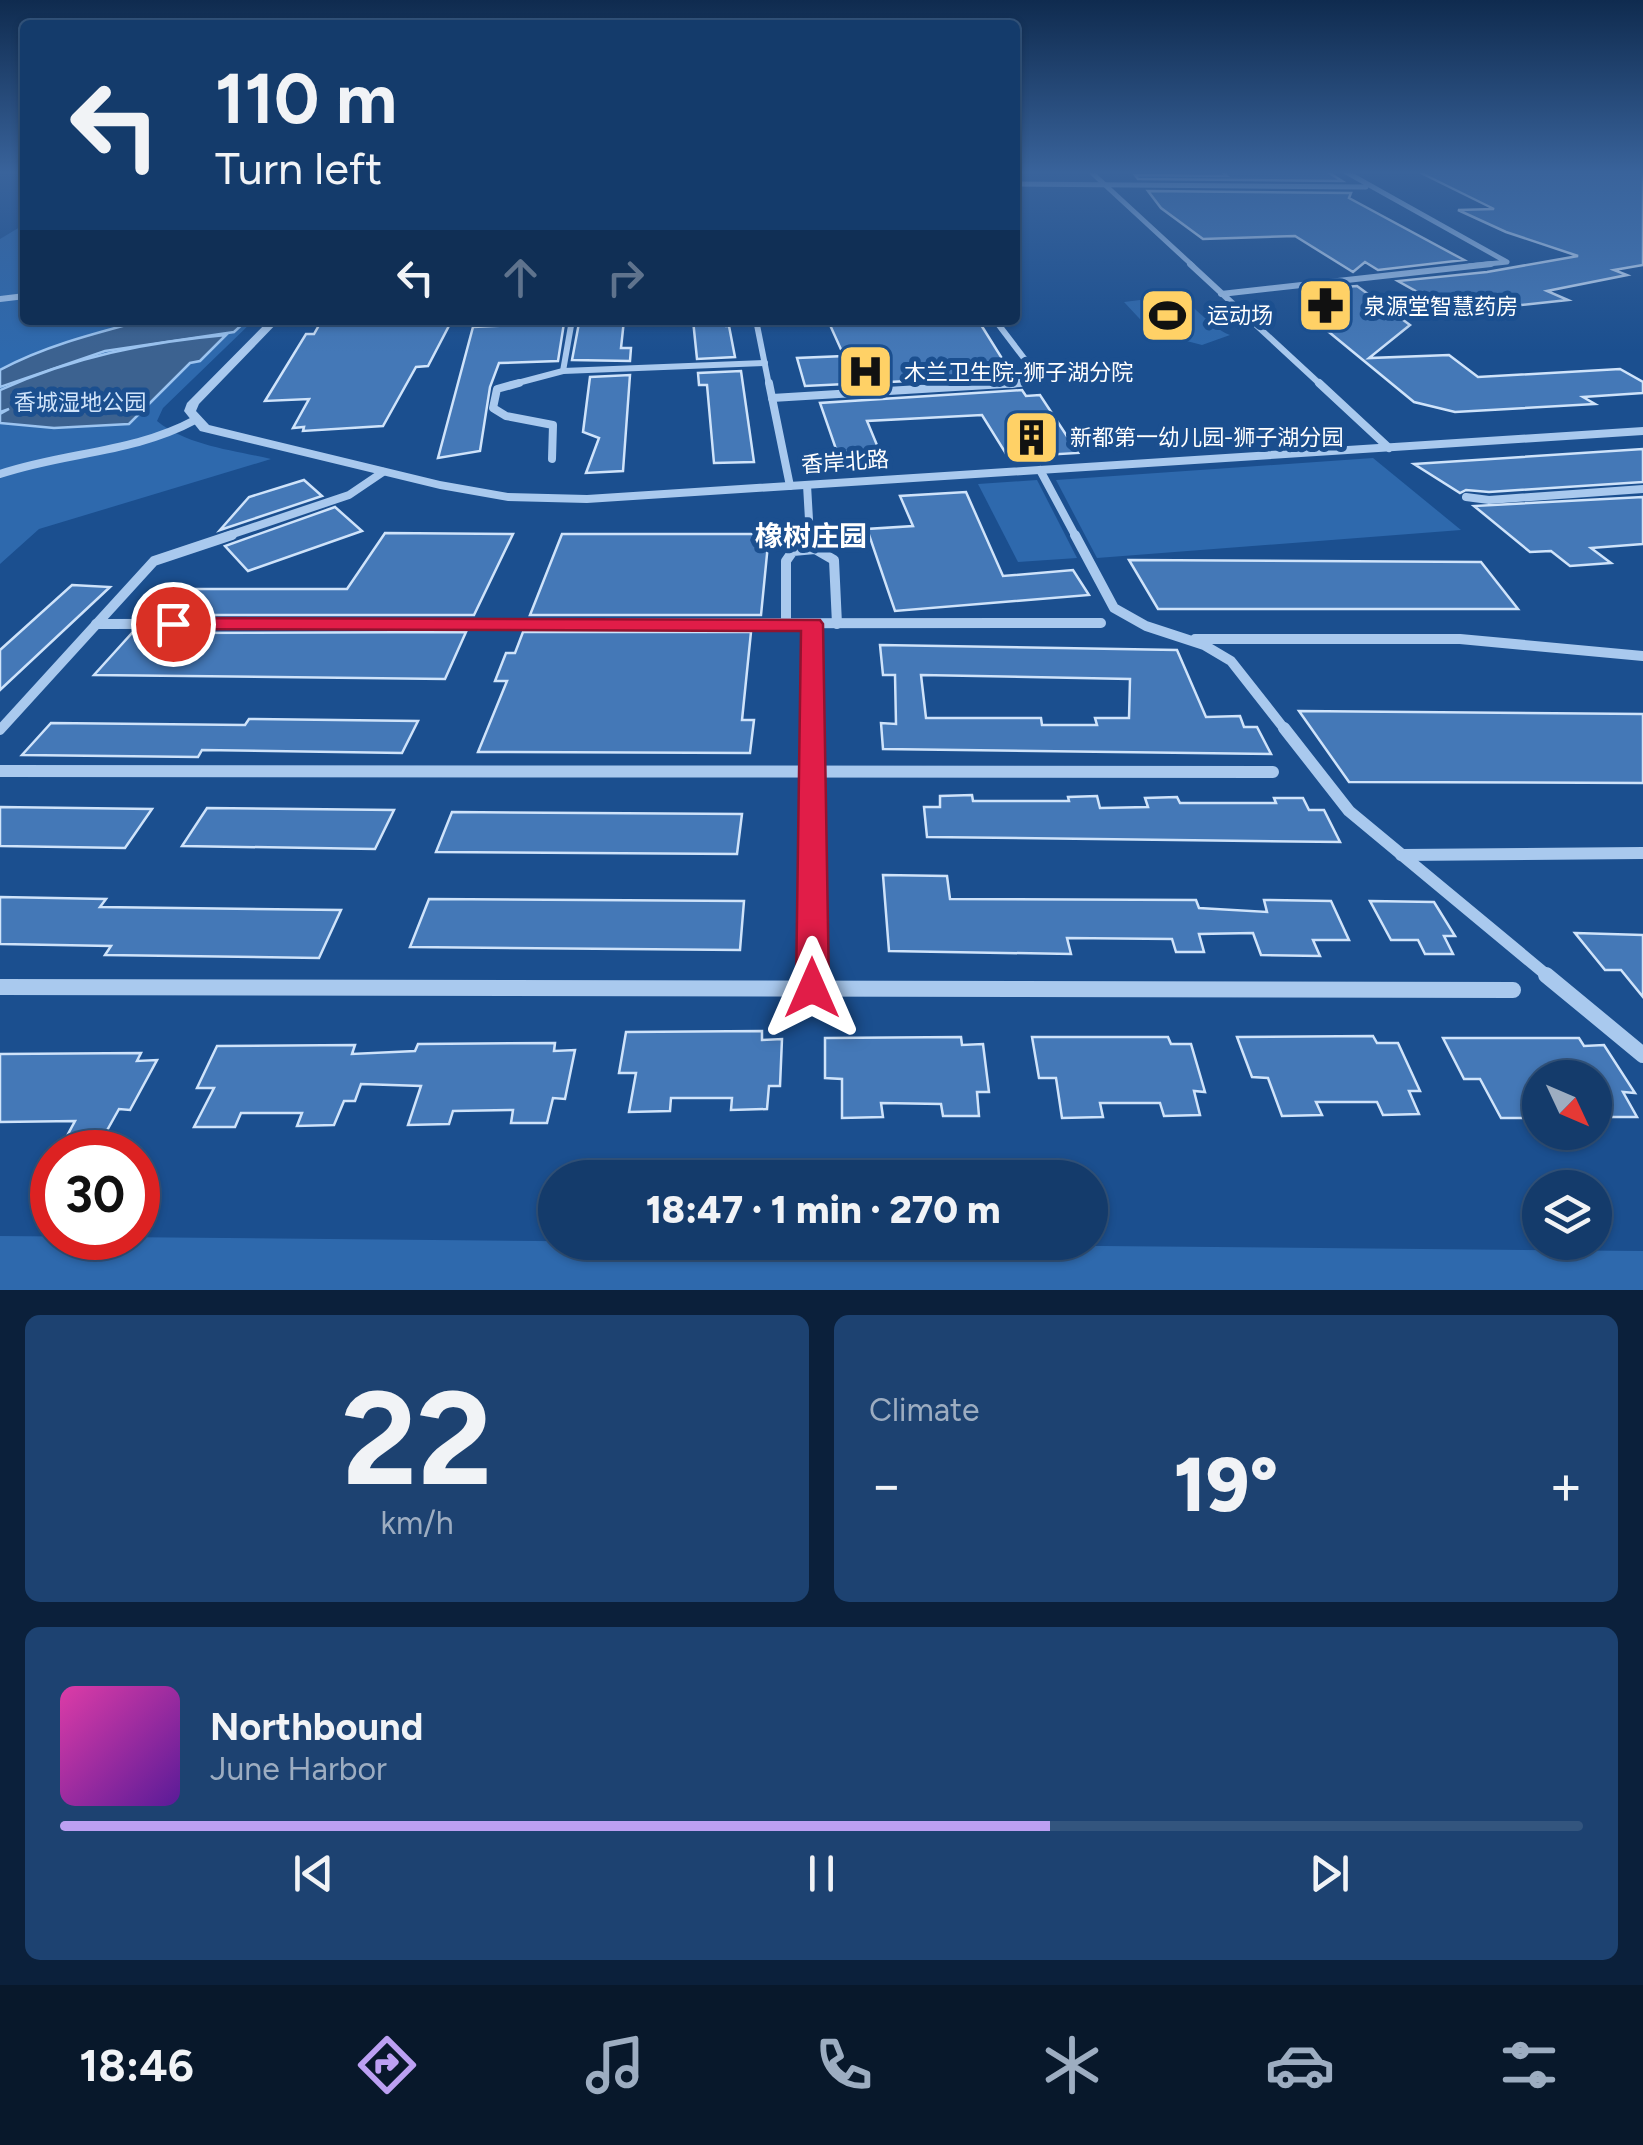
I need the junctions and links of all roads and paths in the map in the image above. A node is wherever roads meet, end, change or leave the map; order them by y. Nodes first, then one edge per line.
1 (1153, 232) edge
2 (1451, 232) edge
3 (1220, 294) junction
4 (270, 325) edge
5 (571, 325) edge
6 (757, 325) edge
7 (999, 325) edge
8 (765, 364) junction
9 (563, 371) junction
10 (772, 398) junction
11 (200, 424) junction
12 (1643, 431) edge
13 (1390, 448) junction
14 (552, 460) dead end
15 (1040, 470) junction
16 (383, 472) junction
17 (0, 474) edge
18 (807, 485) junction
19 (790, 486) junction
20 (1643, 489) edge
21 (1466, 497) dead end
22 (810, 547) junction
23 (1101, 623) dead end
24 (96, 624) junction
25 (812, 624) junction
26 (836, 624) junction
27 (786, 625) junction
28 (1185, 639) junction
29 (1643, 656) edge
30 (0, 730) edge
31 (0, 771) edge
32 (812, 772) junction
33 (1273, 772) dead end
34 (1643, 854) edge
35 (1400, 856) junction
36 (0, 987) edge
37 (812, 988) junction
38 (1513, 990) dead end
39 (1643, 1055) edge

1 - 3 street
2 - 3 street
3 - 13 street
4 - 11 street
5 - 9 street
6 - 8 street
7 - 10 street
8 - 9 street
8 - 10 street
9 - 14 street
10 - 19 street
11 - 16 street, 香岸北路
11 - 17 street
12 - 13 street, 香岸北路
13 - 15 street, 香岸北路
15 - 18 street, 香岸北路
15 - 28 street
16 - 19 street, 香岸北路
16 - 24 street
18 - 19 street, 香岸北路
18 - 22 street
20 - 21 street
22 - 26 street
22 - 27 street
23 - 26 street
24 - 27 street
24 - 30 street
25 - 26 street
25 - 27 street
25 - 32 street
28 - 29 street
28 - 35 street
31 - 32 street
32 - 33 street
32 - 37 street
34 - 35 street
35 - 39 street
36 - 37 street
37 - 38 street

